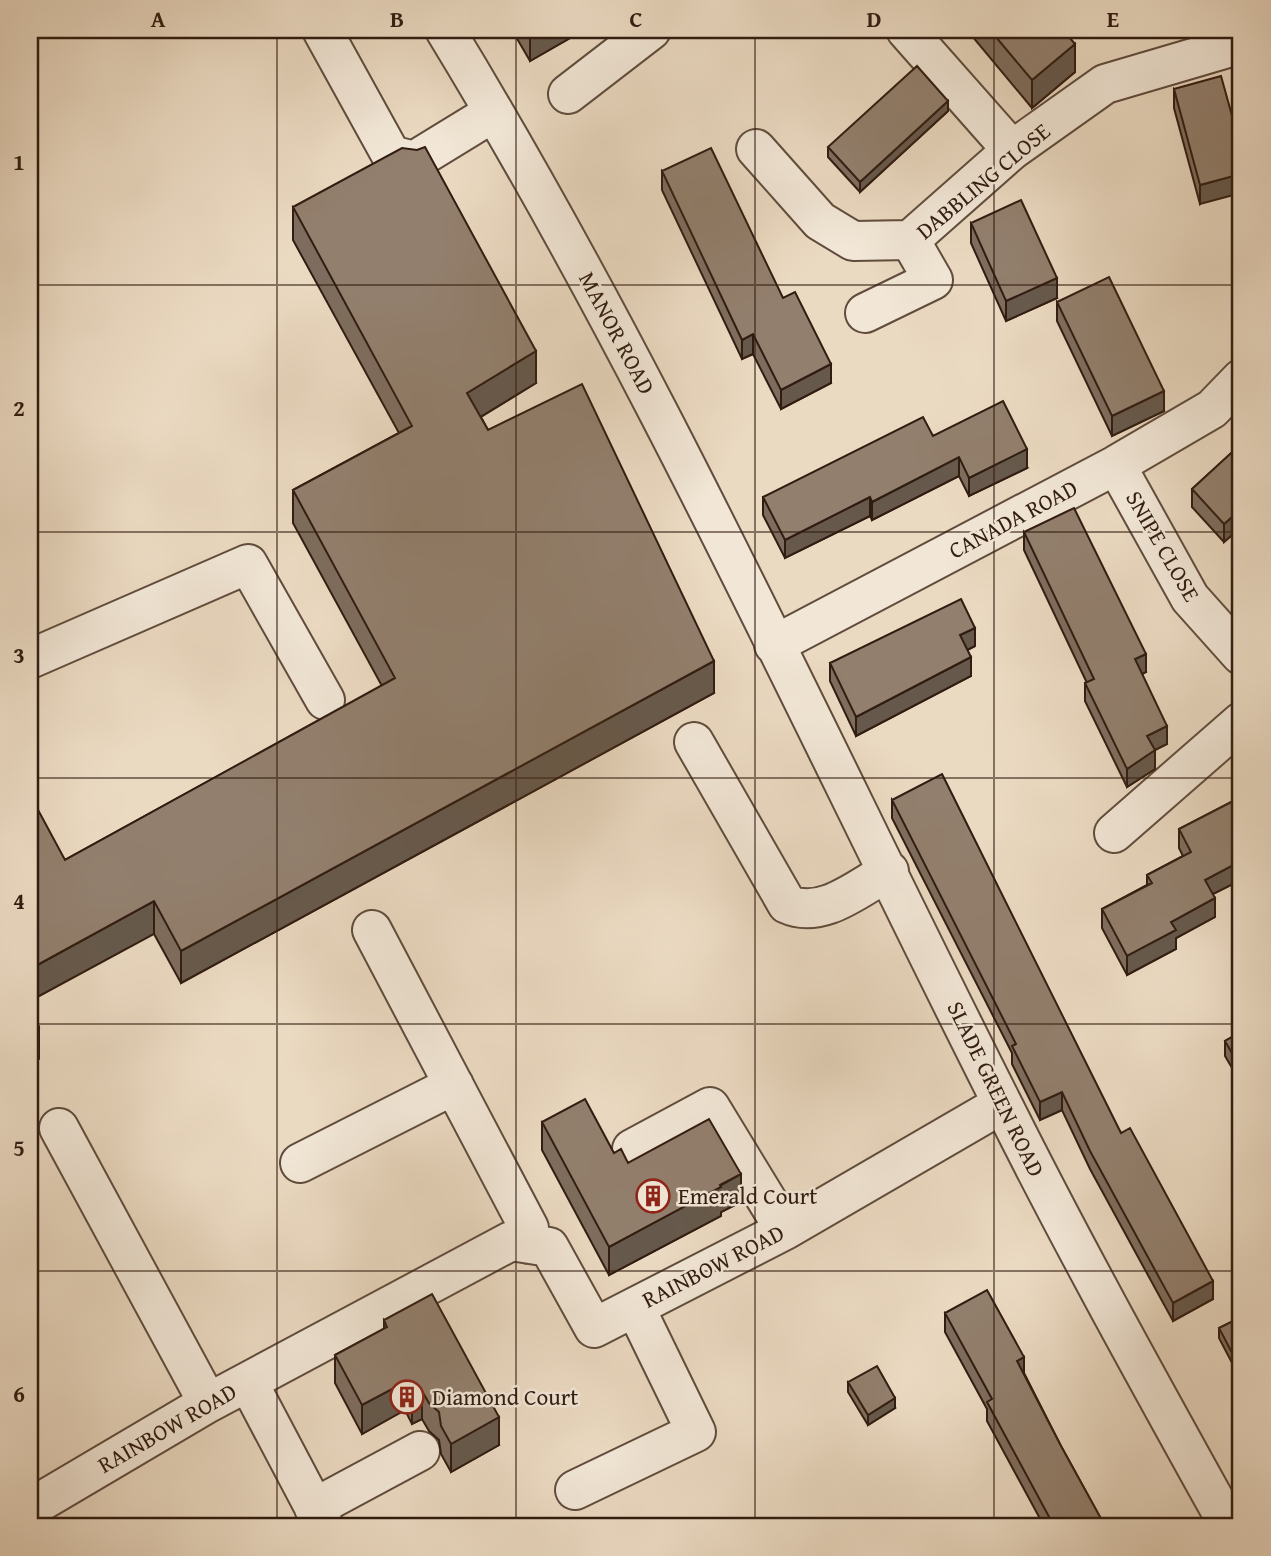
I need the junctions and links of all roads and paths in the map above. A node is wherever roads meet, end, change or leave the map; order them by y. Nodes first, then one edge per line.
1 (322, 30) edge
2 (445, 30) edge
3 (651, 30) edge
4 (906, 30) edge
5 (1241, 44) edge
6 (568, 94) dead end
7 (494, 112) junction
8 (756, 149) dead end
9 (1012, 150) junction
10 (911, 240) junction
11 (865, 313) dead end
12 (1241, 379) edge
13 (1116, 465) junction
14 (774, 645) junction
15 (1241, 655) edge
16 (30, 659) edge
17 (324, 700) dead end
18 (1241, 722) edge
19 (694, 742) dead end
20 (1114, 834) dead end
21 (889, 871) junction
22 (372, 930) dead end
23 (454, 1085) junction
24 (1002, 1104) junction
25 (59, 1128) dead end
26 (632, 1149) dead end
27 (300, 1163) dead end
28 (785, 1230) junction
29 (529, 1244) junction
30 (635, 1307) junction
31 (248, 1382) junction
32 (208, 1403) junction
33 (419, 1451) dead end
34 (575, 1490) dead end
35 (30, 1508) edge
36 (319, 1517) edge
37 (1229, 1526) edge

1 - 7 street
2 - 7 street, MANOR ROAD
3 - 6 street
4 - 9 street
5 - 9 street, DABBLING CLOSE
7 - 14 street, MANOR ROAD
8 - 10 street
9 - 10 street, DABBLING CLOSE
10 - 11 street, DABBLING CLOSE
12 - 13 street, CANADA ROAD
13 - 14 street, CANADA ROAD
13 - 15 street, SNIPE CLOSE
14 - 21 street, SLADE GREEN ROAD
16 - 17 street
18 - 20 street
19 - 21 street
21 - 24 street, SLADE GREEN ROAD
22 - 23 street
23 - 27 street
23 - 29 street
24 - 28 street, RAINBOW ROAD
24 - 37 street, SLADE GREEN ROAD
25 - 32 street
26 - 28 street
28 - 30 street, RAINBOW ROAD
29 - 30 street, RAINBOW ROAD
29 - 31 street, RAINBOW ROAD
30 - 34 street
31 - 32 street, RAINBOW ROAD
31 - 36 street
32 - 35 street, RAINBOW ROAD
33 - 36 street

